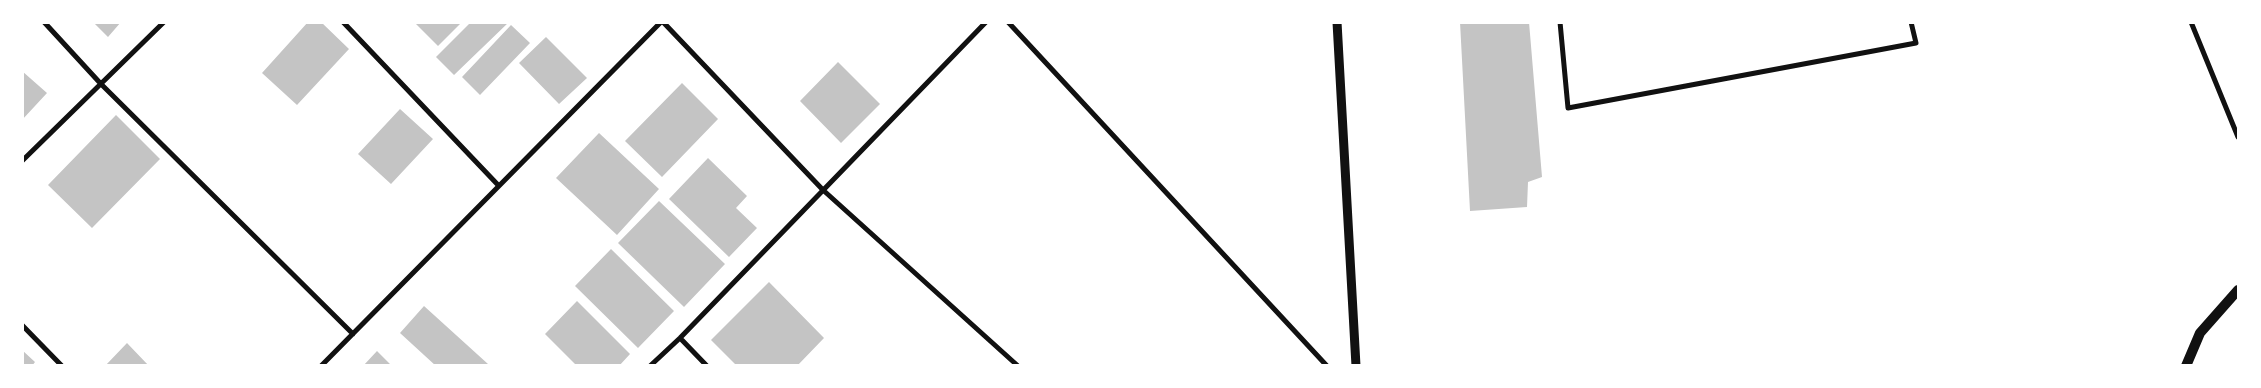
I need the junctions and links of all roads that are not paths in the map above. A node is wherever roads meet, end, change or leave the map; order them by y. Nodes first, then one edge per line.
1 (44, 22) edge
2 (164, 22) edge
3 (343, 22) edge
4 (662, 22) edge
5 (986, 22) edge
6 (1008, 22) edge
7 (1337, 22) edge
8 (1560, 22) edge
9 (1911, 22) edge
10 (2191, 22) edge
11 (101, 84) junction
12 (2238, 137) edge
13 (22, 162) edge
14 (499, 186) junction
15 (823, 190) junction
16 (2238, 290) edge
17 (22, 325) edge
18 (353, 334) junction
19 (680, 338) junction
20 (62, 366) edge
21 (321, 366) edge
22 (650, 366) edge
23 (707, 366) edge
24 (1018, 366) edge
25 (1327, 366) edge
26 (1356, 366) edge
27 (2186, 366) edge

1 - 11 street
2 - 11 street
3 - 14 street
4 - 14 street
4 - 15 street
5 - 15 street
6 - 25 street
7 - 26 street
8 - 9 street
10 - 12 street
11 - 13 street
11 - 18 street
14 - 18 street
15 - 19 street
15 - 24 street
16 - 27 main road
17 - 20 street
18 - 21 street
19 - 22 street
19 - 23 street

